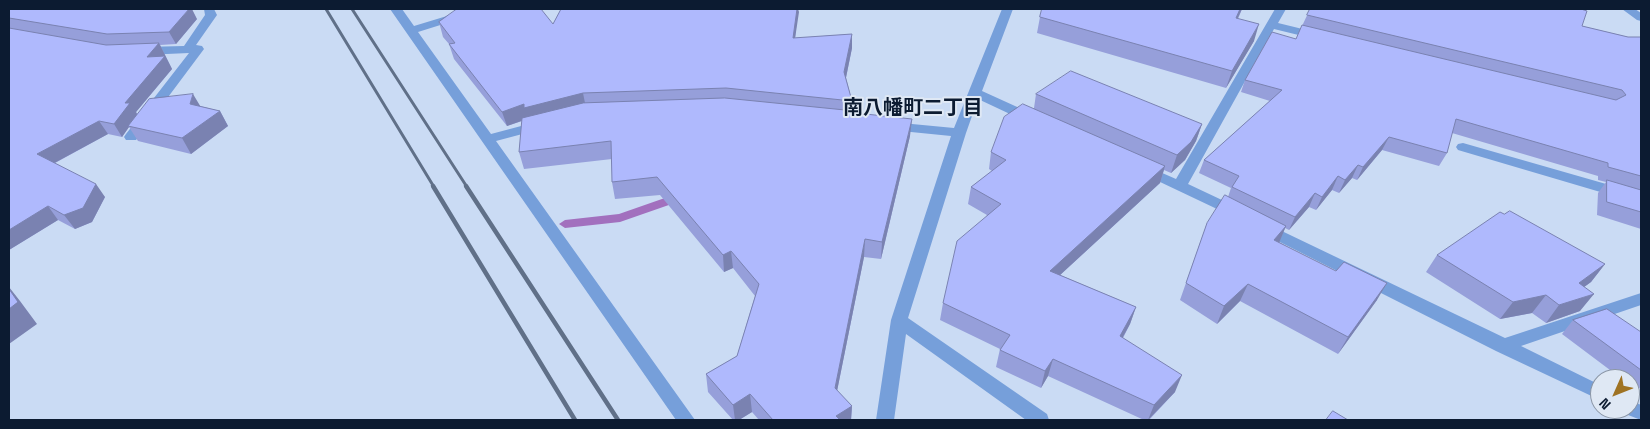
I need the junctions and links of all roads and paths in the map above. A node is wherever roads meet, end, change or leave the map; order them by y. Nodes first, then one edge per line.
1 (209, 9) edge
2 (396, 9) edge
3 (481, 9) edge
4 (1007, 9) edge
5 (1280, 9) edge
6 (1619, 9) edge
7 (1634, 13) edge
8 (1272, 25) junction
9 (411, 30) junction
10 (1330, 39) edge
11 (188, 49) junction
12 (133, 51) edge
13 (975, 93) junction
14 (550, 123) edge
15 (882, 125) edge
16 (1046, 125) edge
17 (959, 134) junction
18 (131, 138) edge
19 (487, 139) junction
20 (1463, 147) dead end
21 (1126, 161) edge
22 (1180, 185) junction
23 (1641, 198) edge
24 (1641, 299) edge
25 (899, 320) junction
26 (1502, 346) junction
27 (1590, 388) edge
28 (686, 420) edge
29 (885, 420) edge
30 (1040, 420) edge

1 - 11 street
2 - 9 street
3 - 9 street
4 - 13 street
5 - 8 street
6 - 7 street
8 - 10 street
8 - 22 street
9 - 19 street
11 - 12 street
11 - 18 street
13 - 16 street
13 - 17 street
14 - 19 street
15 - 17 street
17 - 25 street
19 - 28 street
20 - 23 street
21 - 22 street
22 - 26 street
24 - 26 street
25 - 29 street
25 - 30 street
26 - 27 street

